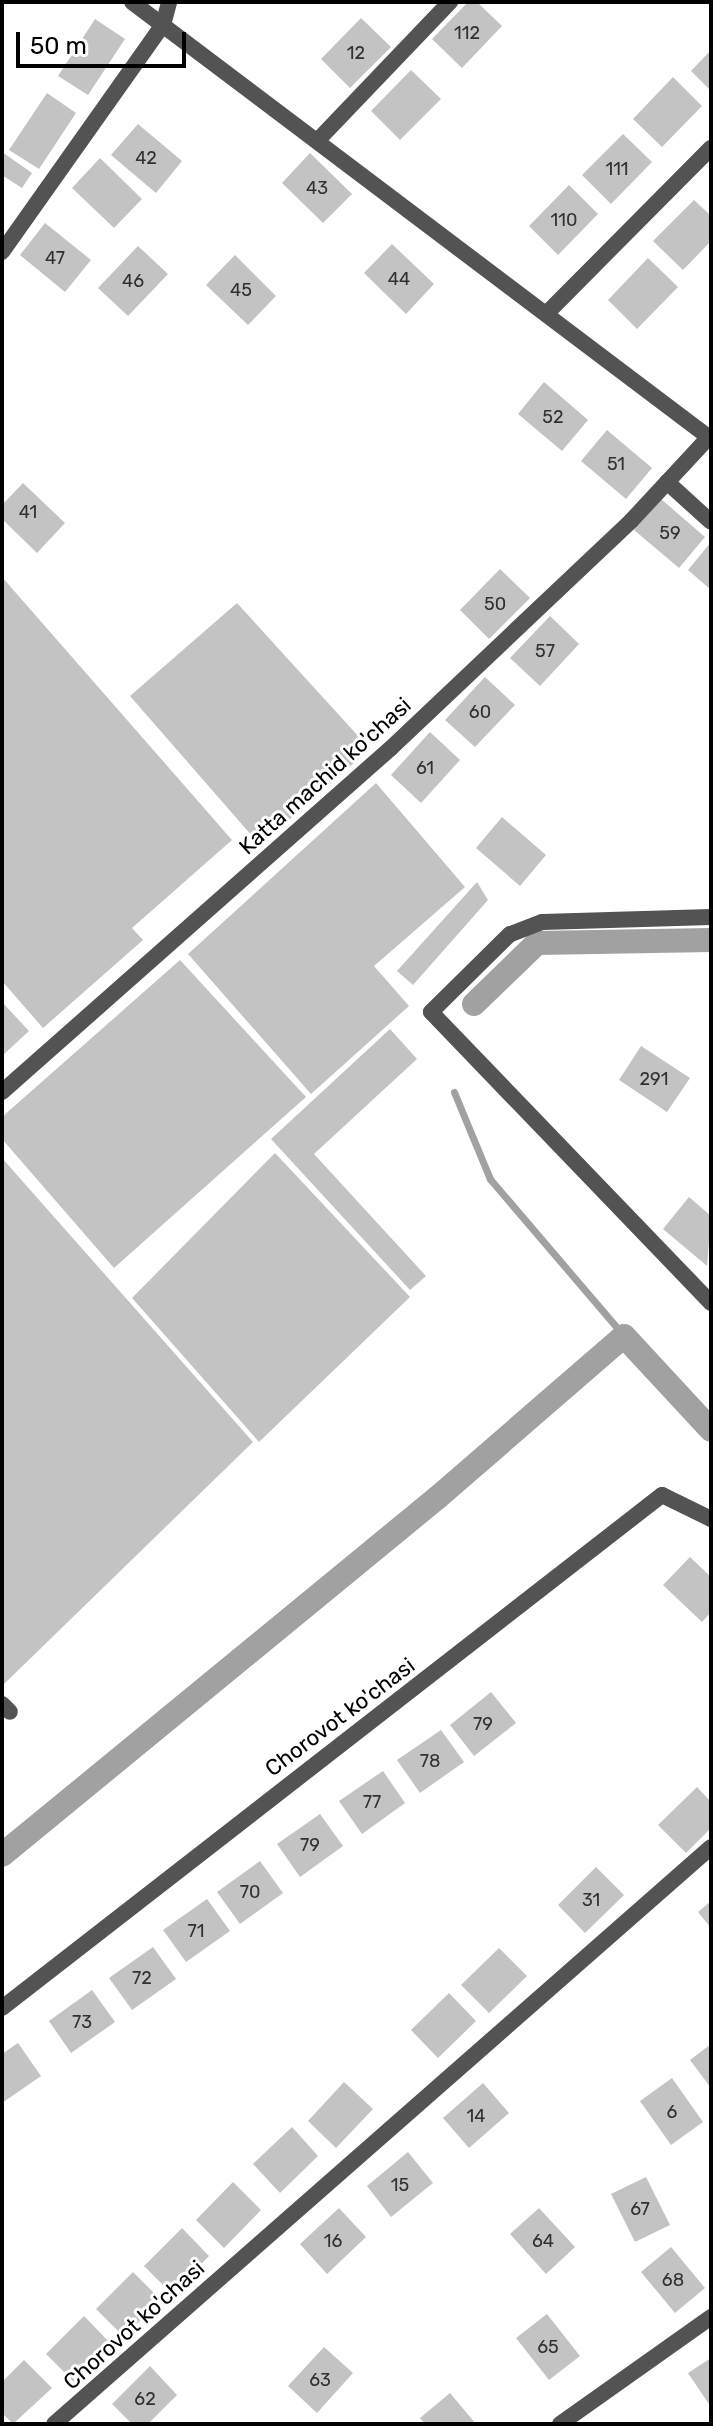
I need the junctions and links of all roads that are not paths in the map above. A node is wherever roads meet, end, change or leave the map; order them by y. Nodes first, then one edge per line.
1 (132, 2) edge
2 (169, 2) edge
3 (450, 2) edge
4 (163, 25) junction
5 (319, 139) junction
6 (711, 148) edge
7 (2, 252) edge
8 (546, 314) junction
9 (708, 432) edge
10 (667, 482) junction
11 (711, 522) edge
12 (711, 917) edge
13 (2, 1092) edge
14 (711, 1303) edge
15 (711, 1519) edge
16 (711, 1847) edge
17 (2, 2008) edge
18 (711, 2317) edge
19 (54, 2424) edge
20 (560, 2424) edge

1 - 4 street, Katta machid ko'chasi
2 - 4 street
3 - 5 street
4 - 5 street, Katta machid ko'chasi
4 - 7 street
5 - 8 street, Katta machid ko'chasi
6 - 8 street
8 - 9 street, Katta machid ko'chasi
9 - 10 street, Katta machid ko'chasi
10 - 11 street
10 - 13 street, Katta machid ko'chasi
12 - 14 street
15 - 17 street, Chorovot ko'chasi
16 - 19 street, Chorovot ko'chasi
18 - 20 street

